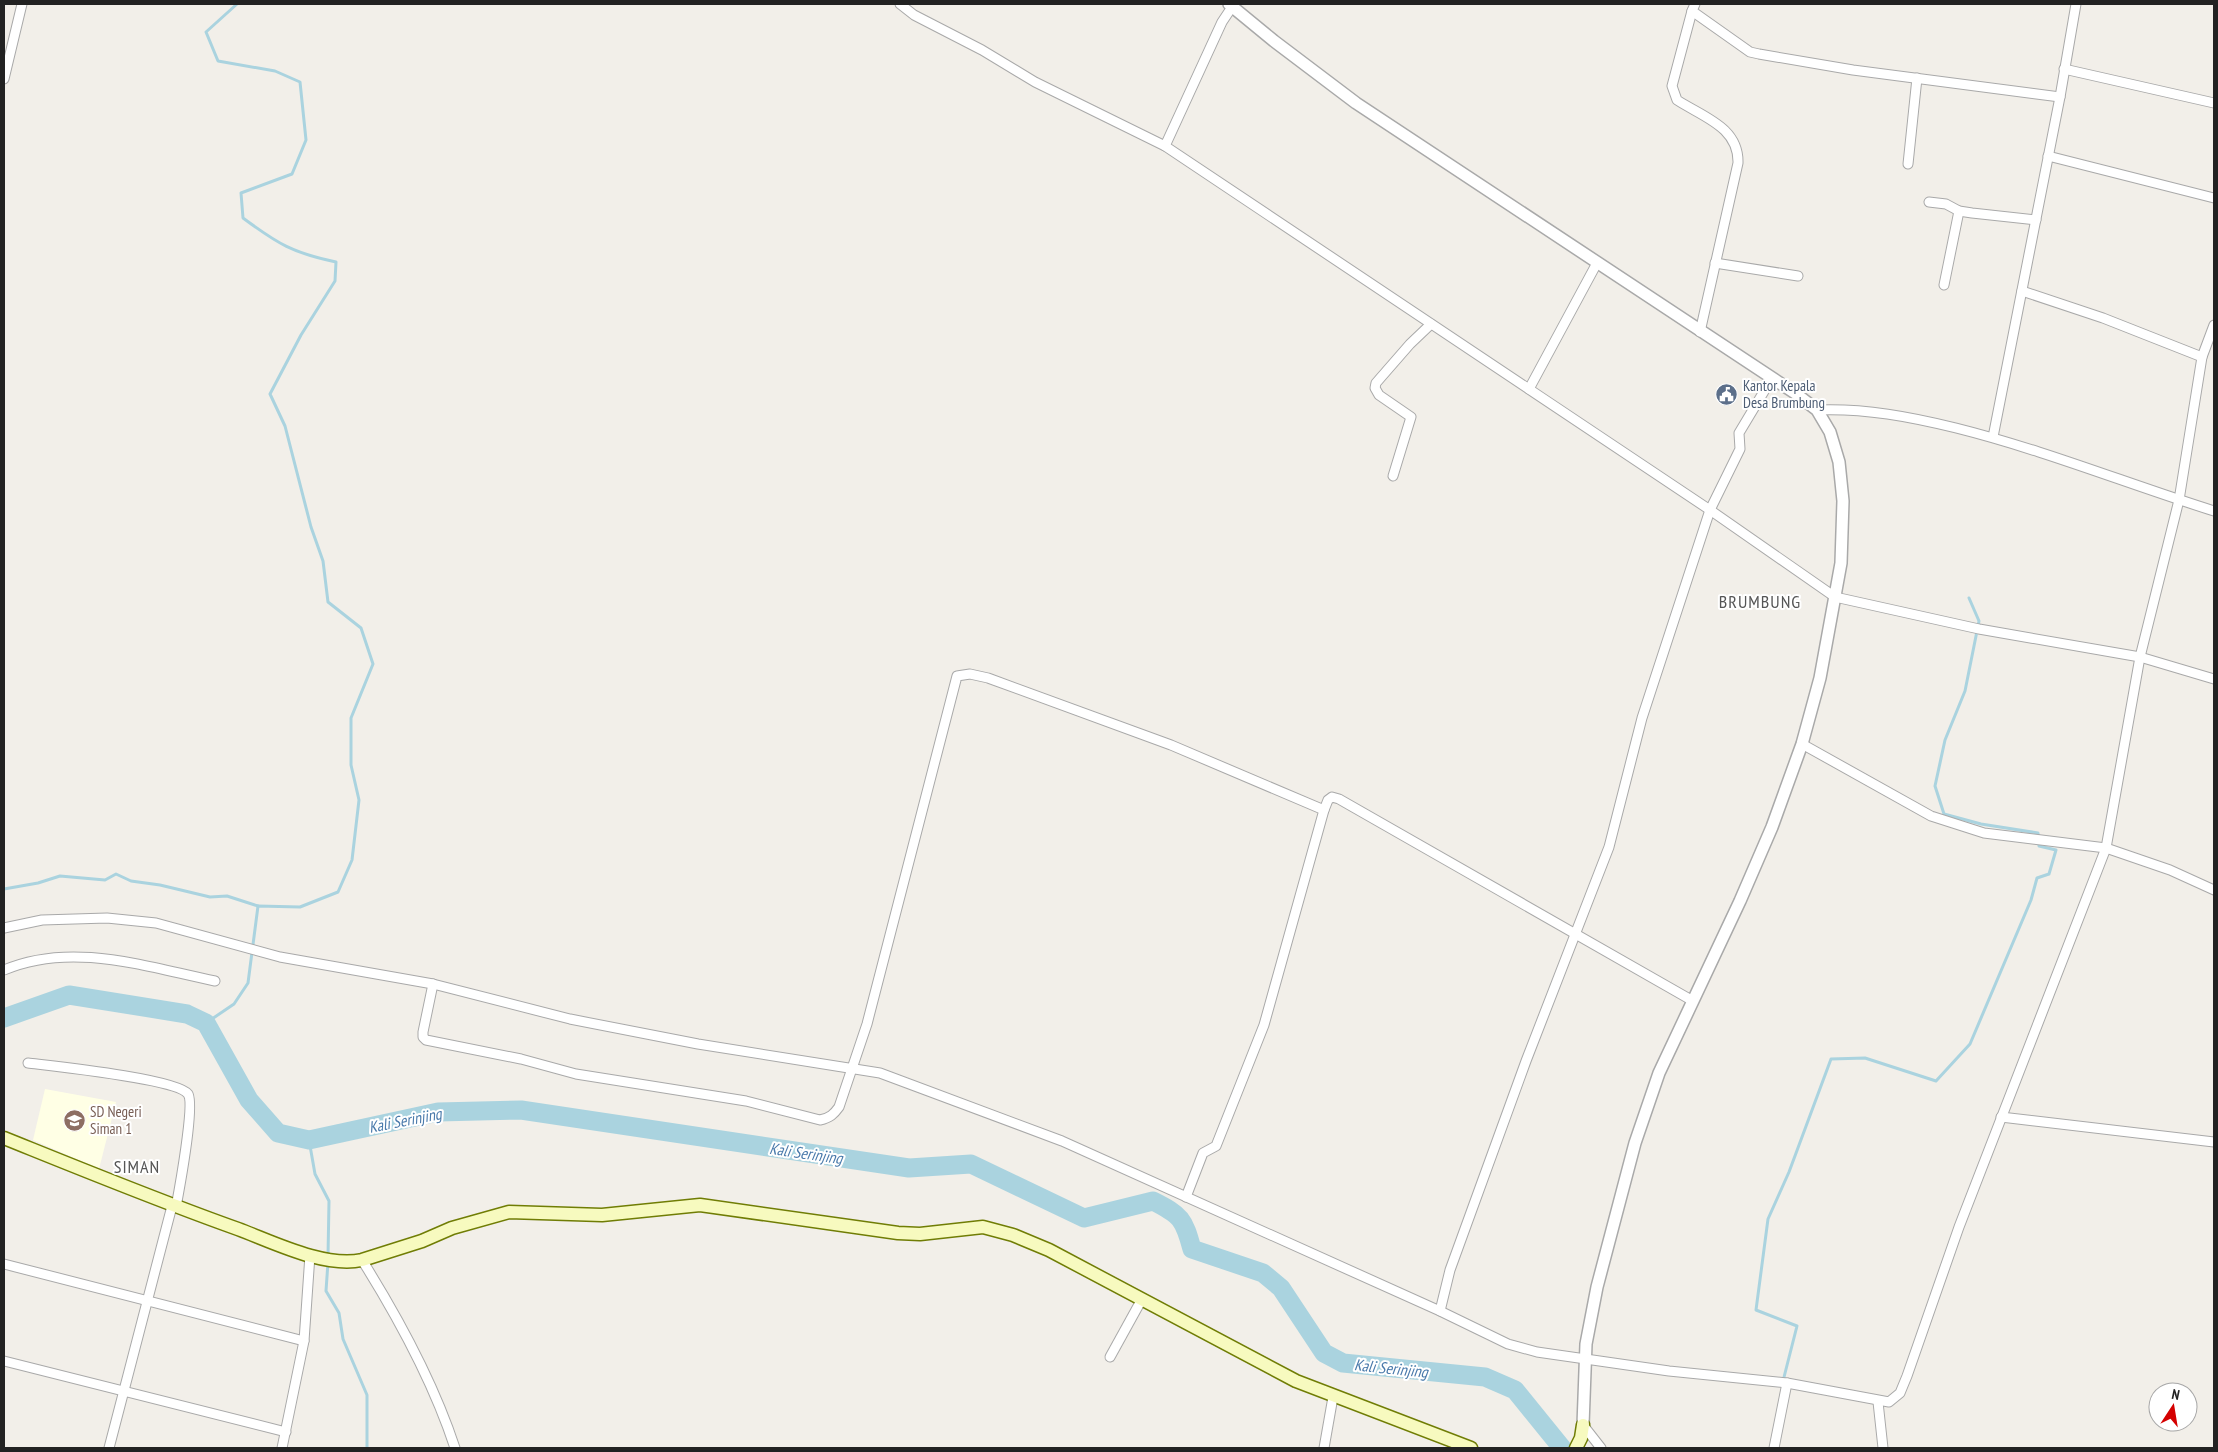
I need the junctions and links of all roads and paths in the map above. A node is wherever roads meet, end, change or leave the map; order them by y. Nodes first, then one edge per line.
1 (22, 4) edge
2 (900, 4) edge
3 (2076, 4) edge
4 (1231, 5) edge
5 (1693, 7) edge
6 (2064, 69) junction
7 (1917, 78) junction
8 (4, 79) edge
9 (2060, 97) junction
10 (2214, 103) edge
11 (1165, 146) junction
12 (2048, 156) junction
13 (1908, 164) dead end
14 (2214, 198) edge
15 (1929, 202) dead end
16 (1959, 211) junction
17 (2036, 220) junction
18 (1597, 263) junction
19 (1715, 263) junction
20 (1798, 276) dead end
21 (1944, 285) dead end
22 (2022, 291) junction
23 (1431, 324) junction
24 (2214, 325) edge
25 (1700, 332) junction
26 (2202, 357) junction
27 (1772, 378) junction
28 (1528, 389) junction
29 (1817, 410) junction
30 (1993, 437) junction
31 (1393, 476) dead end
32 (2179, 500) junction
33 (1710, 510) junction
34 (2214, 511) edge
35 (1836, 597) junction
36 (2140, 657) junction
37 (2214, 679) edge
38 (1802, 744) junction
39 (1324, 810) junction
40 (2106, 848) junction
41 (2214, 890) edge
42 (4, 928) edge
43 (1574, 934) junction
44 (4, 970) edge
45 (215, 982) dead end
46 (433, 984) junction
47 (1693, 1000) junction
48 (28, 1063) dead end
49 (854, 1068) junction
50 (2001, 1117) junction
51 (4, 1138) edge
52 (2214, 1142) edge
53 (1186, 1197) junction
54 (174, 1206) junction
55 (314, 1256) junction
56 (362, 1260) junction
57 (4, 1264) edge
58 (1142, 1299) junction
59 (148, 1301) junction
60 (1440, 1311) junction
61 (304, 1341) junction
62 (1110, 1357) dead end
63 (1586, 1359) junction
64 (4, 1361) edge
65 (1784, 1383) junction
66 (124, 1393) junction
67 (1333, 1397) junction
68 (1878, 1402) junction
69 (1583, 1425) junction
70 (286, 1432) junction
71 (110, 1448) edge
72 (282, 1448) edge
73 (455, 1448) edge
74 (1324, 1448) edge
75 (1471, 1448) edge
76 (1576, 1448) edge
77 (1601, 1448) edge
78 (1774, 1448) edge
79 (1883, 1448) edge

1 - 8 street
2 - 11 street
3 - 6 street
4 - 11 street
4 - 18 street
5 - 7 street
5 - 19 street
6 - 9 street
6 - 10 street
7 - 9 street
7 - 13 street
9 - 12 street
11 - 23 street
12 - 14 street
12 - 17 street
15 - 16 street
16 - 17 street
16 - 21 street
17 - 22 street
18 - 25 street
18 - 28 street
19 - 20 street
19 - 25 street
22 - 26 street
22 - 30 street
23 - 28 street
23 - 31 street
24 - 26 street
25 - 27 street
26 - 32 street
27 - 29 street
27 - 33 street
28 - 33 street
29 - 30 street
29 - 35 street
30 - 32 street
32 - 34 street
32 - 36 street
33 - 35 street
33 - 43 street
35 - 36 street
35 - 38 street
36 - 37 street
36 - 40 street
38 - 40 street
38 - 47 street
39 - 43 street
39 - 49 street
39 - 53 street
40 - 41 street
40 - 50 street
42 - 46 street
43 - 47 street
43 - 60 street
44 - 45 street
46 - 49 street
46 - 49 street
47 - 63 street
48 - 54 street
49 - 53 street
50 - 52 street
50 - 68 street
51 - 54 main road
53 - 60 street
54 - 55 main road
54 - 59 street
55 - 56 main road
55 - 61 street
56 - 58 main road
56 - 73 street
57 - 59 street
58 - 62 street
58 - 67 main road
59 - 61 street
59 - 66 street
60 - 63 street
61 - 70 street
63 - 65 street
63 - 69 street
64 - 66 street
65 - 68 street
65 - 78 street
66 - 70 street
66 - 71 street
67 - 74 street
67 - 75 main road
68 - 79 street
69 - 76 main road
69 - 77 street
70 - 72 street

